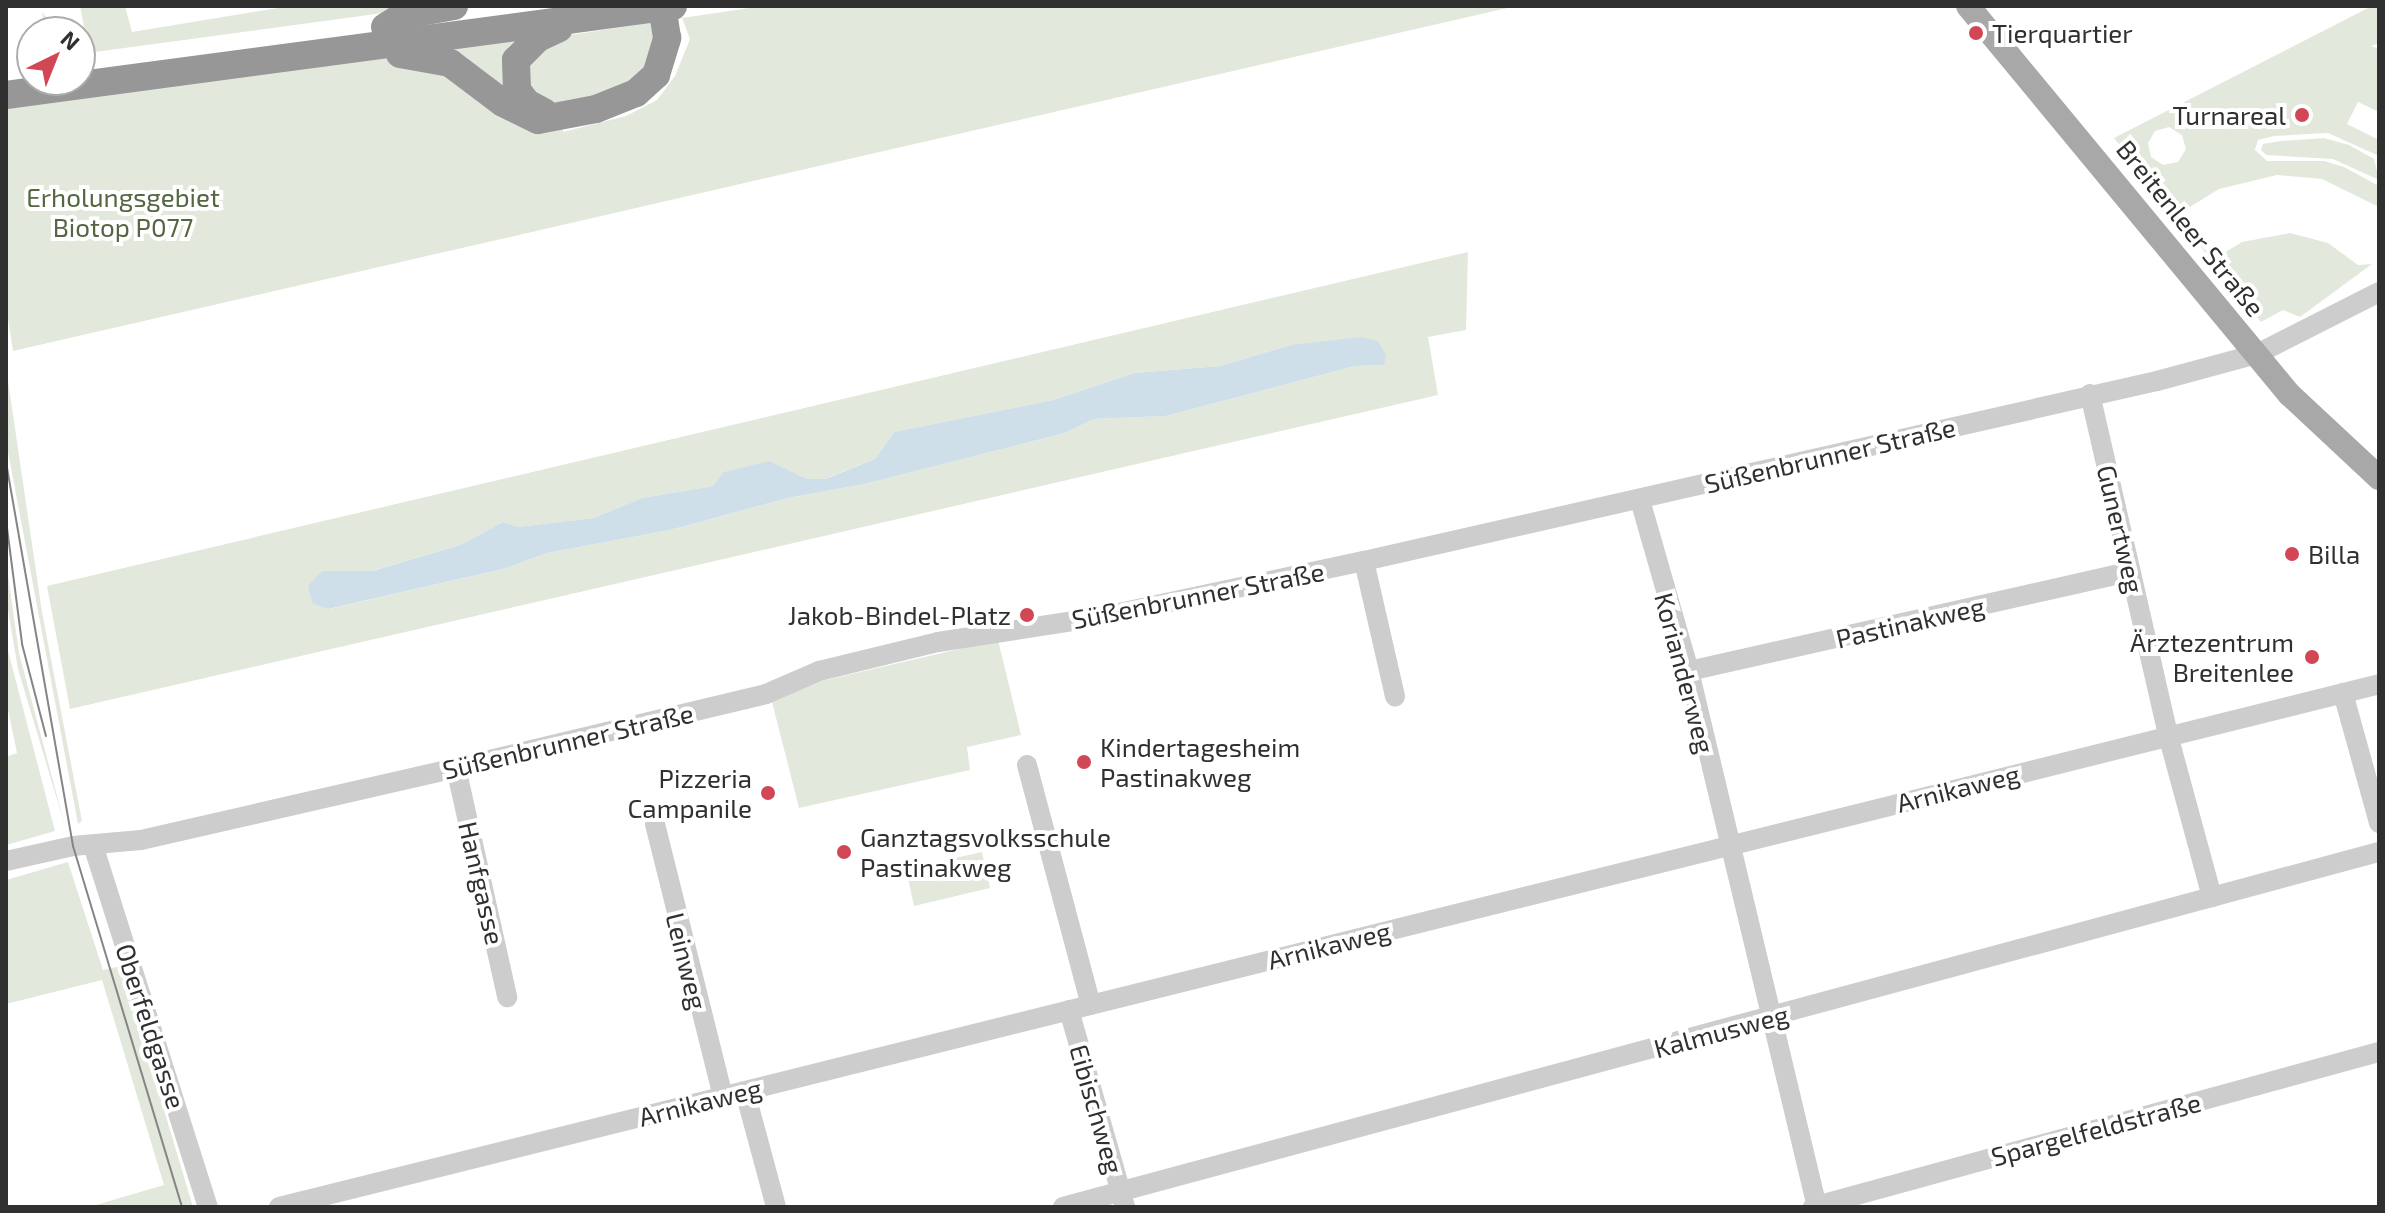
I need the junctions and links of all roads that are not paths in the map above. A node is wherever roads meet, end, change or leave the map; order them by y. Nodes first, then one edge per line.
1 (454, 6) edge
2 (662, 6) edge
3 (673, 6) edge
4 (1968, 6) edge
5 (557, 13) edge
6 (381, 37) junction
7 (96, 65) edge
8 (6, 95) edge
9 (556, 117) junction
10 (2379, 292) edge
11 (2257, 354) junction
12 (2090, 394) junction
13 (2379, 478) edge
14 (1640, 500) junction
15 (1364, 561) junction
16 (2130, 572) junction
17 (1689, 671) junction
18 (2379, 684) edge
19 (2343, 693) junction
20 (1395, 696) dead end
21 (2168, 735) junction
22 (1027, 765) dead end
23 (456, 768) junction
24 (2379, 823) edge
25 (655, 824) dead end
26 (93, 845) junction
27 (1727, 846) junction
28 (2379, 852) edge
29 (6, 861) edge
30 (2212, 897) junction
31 (507, 997) dead end
32 (1091, 1005) junction
33 (1069, 1010) junction
34 (1770, 1019) junction
35 (2379, 1052) edge
36 (745, 1092) junction
37 (723, 1097) junction
38 (1123, 1199) edge
39 (208, 1207) edge
40 (279, 1207) edge
41 (776, 1207) edge
42 (1063, 1207) edge
43 (1816, 1207) edge

1 - 6 highway
2 - 9 highway, bridge
3 - 5 highway
4 - 11 main road, Breitenleer Straße
5 - 6 highway
5 - 9 highway
6 - 7 highway
6 - 8 highway
6 - 9 highway
10 - 11 street, Süßenbrunner Straße
11 - 12 street, Süßenbrunner Straße
11 - 13 main road, Breitenleer Straße
12 - 14 street, Süßenbrunner Straße
12 - 16 street, Gunertweg
14 - 15 street, Süßenbrunner Straße
14 - 17 street, Korianderweg
15 - 20 street
15 - 23 street, Süßenbrunner Straße
16 - 17 street, Pastinakweg
16 - 21 street, Gunertweg
17 - 27 street, Korianderweg
18 - 19 street, Arnikaweg
19 - 21 street, Arnikaweg
19 - 24 street
21 - 27 street, Arnikaweg
21 - 30 street, Gunertweg
22 - 32 street, Eibischweg
23 - 26 street, Süßenbrunner Straße
23 - 31 street, Hanfgasse
25 - 37 street, Leinweg
26 - 29 street, Süßenbrunner Straße
26 - 39 street, Oberfeldgasse
27 - 32 street, Arnikaweg
27 - 34 street, Korianderweg
28 - 30 street, Kalmusweg
30 - 34 street, Kalmusweg
32 - 33 street, Arnikaweg
33 - 36 street, Arnikaweg
33 - 38 street, Eibischweg
34 - 38 street, Kalmusweg
34 - 43 street, Korianderweg
35 - 43 street, Spargelfeldstraße
36 - 37 street, Arnikaweg
36 - 41 street
37 - 40 street, Arnikaweg
38 - 42 street, Kalmusweg

